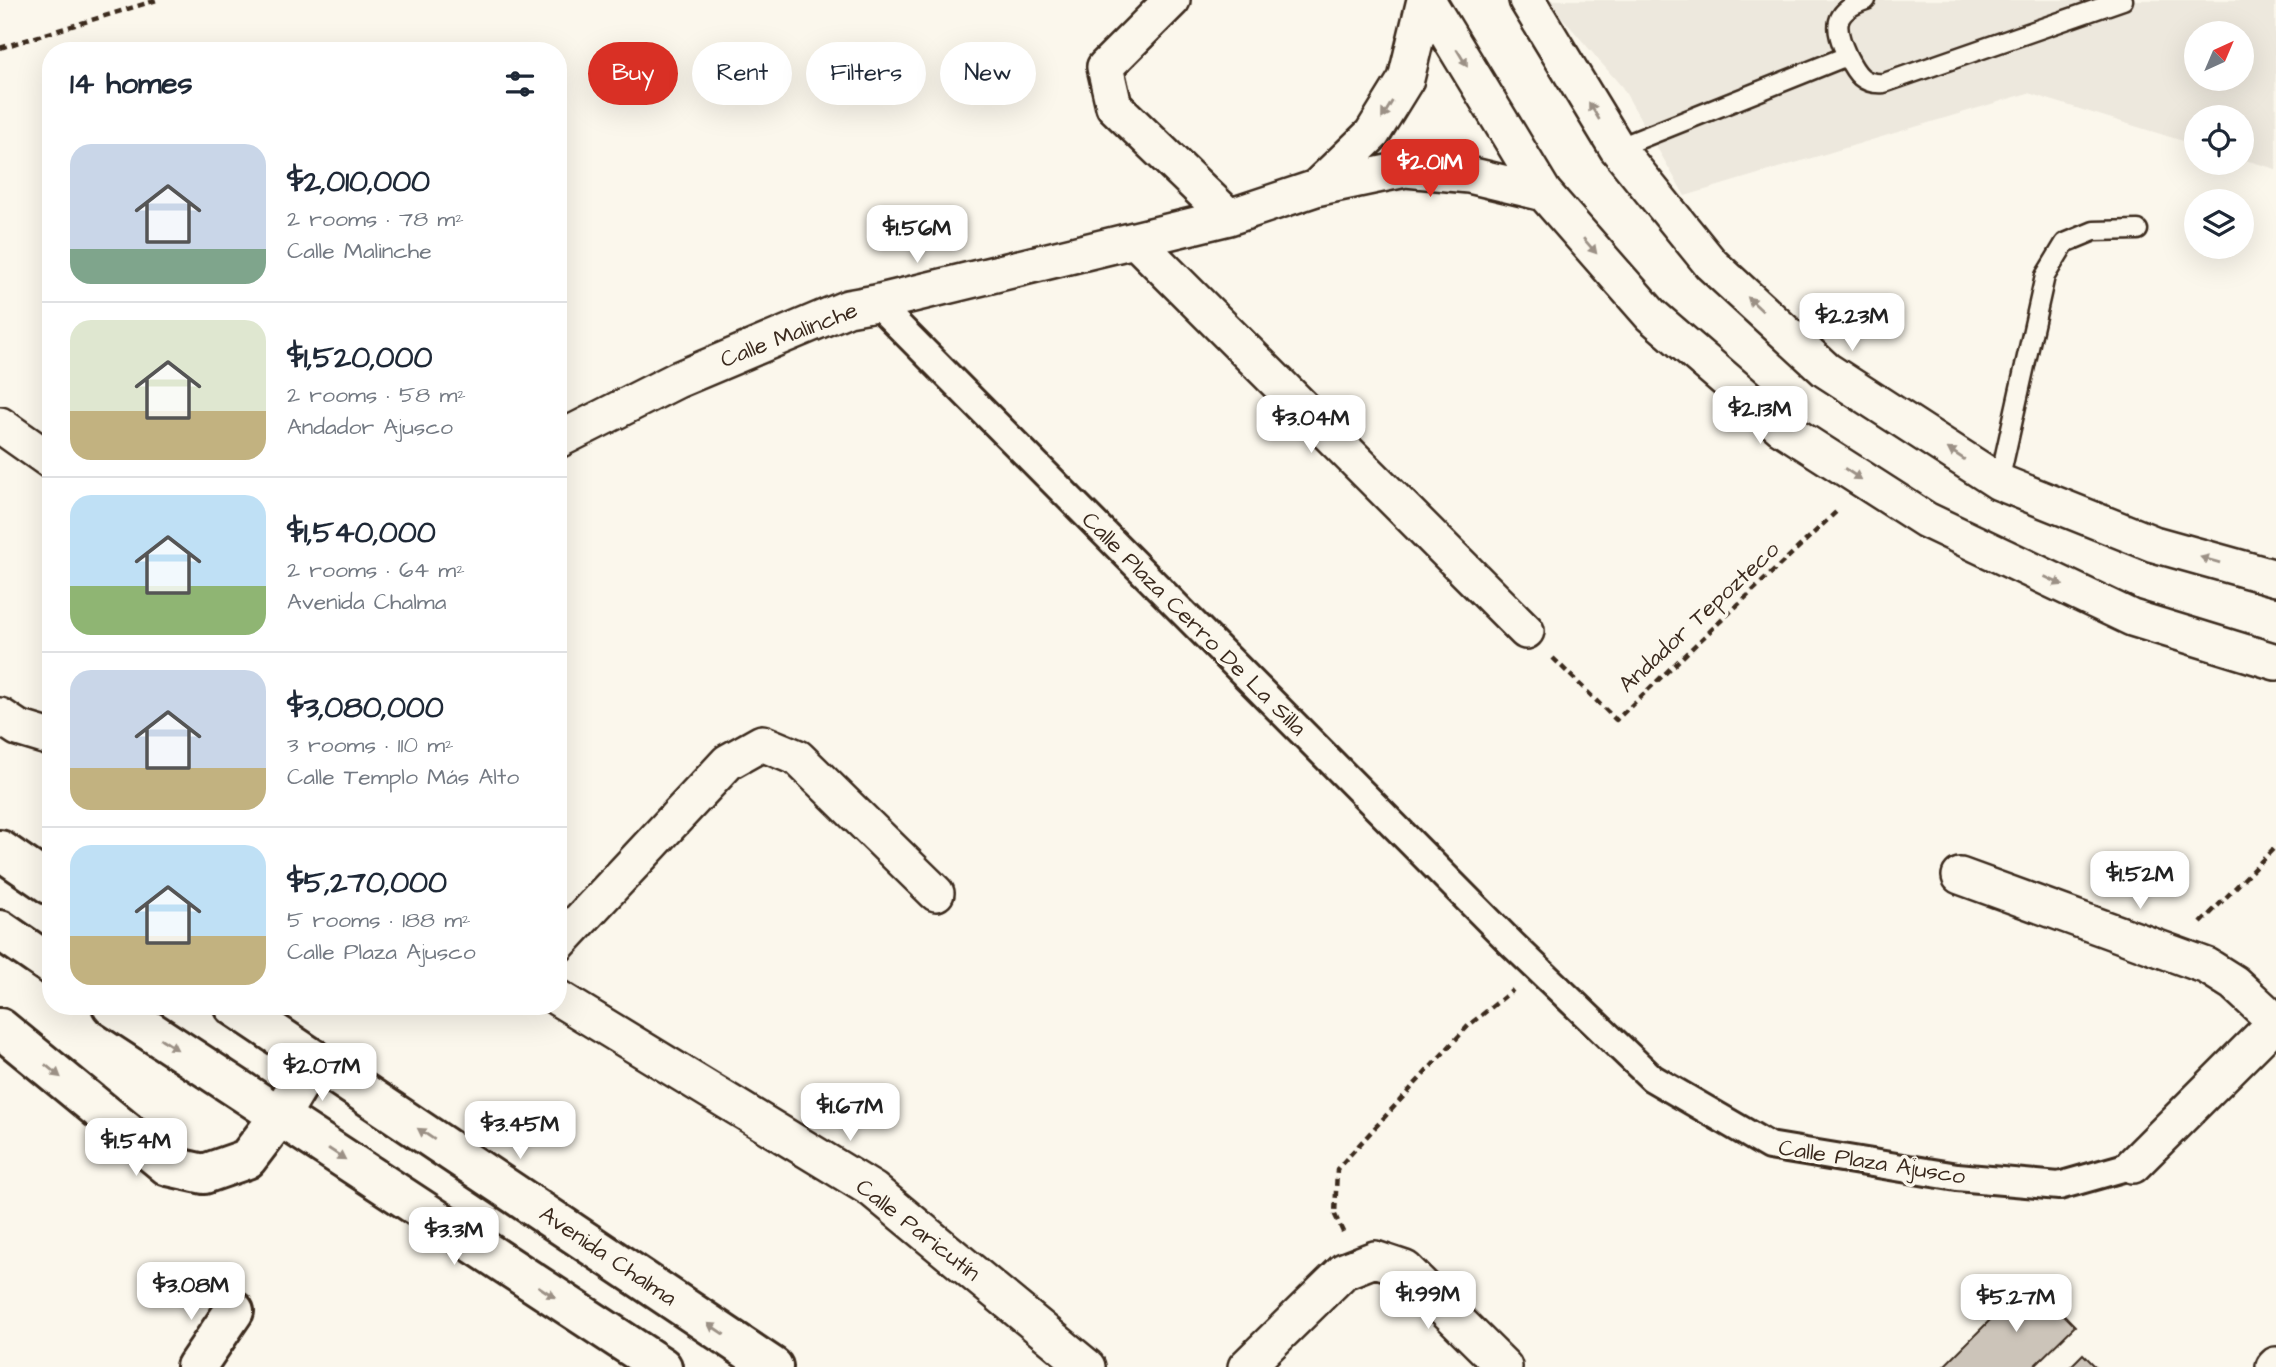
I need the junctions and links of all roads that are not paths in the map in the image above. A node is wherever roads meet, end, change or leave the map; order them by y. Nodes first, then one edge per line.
1 (1172, 0) edge
2 (1426, 0) edge
3 (1527, 0) edge
4 (1866, 0) edge
5 (2123, 0) edge
6 (1847, 56) junction
7 (1617, 148) junction
8 (1316, 188) junction
9 (1544, 193) junction
10 (1229, 217) junction
11 (2138, 230) dead end
12 (1135, 240) junction
13 (876, 303) junction
14 (0, 425) edge
15 (567, 435) edge
16 (42, 455) edge
17 (1999, 482) junction
18 (2276, 578) edge
19 (1526, 631) road end
20 (2276, 662) edge
21 (0, 716) edge
22 (42, 735) edge
23 (0, 850) edge
24 (1960, 876) dead end
25 (42, 879) edge
26 (936, 893) dead end
27 (0, 930) edge
28 (567, 934) edge
29 (1512, 944) joint
30 (42, 959) edge
31 (567, 1003) edge
32 (126, 1015) edge
33 (248, 1015) edge
34 (2276, 1022) edge
35 (0, 1028) edge
36 (314, 1059) junction
37 (279, 1117) junction
38 (2133, 1165) joint
39 (234, 1311) dead end
40 (196, 1367) edge
41 (662, 1367) edge
42 (773, 1367) edge
43 (1087, 1367) edge
44 (1245, 1367) edge
45 (1504, 1367) edge

1 - 10 street
2 -> 8 street, Calle Malinche
2 -> 9 street
7 -> 3 street
4 - 6 lane
5 - 6 lane
6 - 7 lane
17 -> 7 street
8 - 9 street, Calle Malinche
8 - 10 street, Calle Malinche
9 -> 20 street
10 - 12 street, Calle Malinche
11 - 17 lane
12 - 13 street, Calle Malinche
12 - 19 street
13 - 15 street, Calle Malinche
13 - 29 street, Calle Plaza Cerro De La Silla
14 - 16 street
18 -> 17 street
21 - 22 street
23 - 25 main road
24 - 34 street
26 - 28 street
27 - 30 main road
29 - 38 street, Calle Plaza Ajusco
31 - 43 street, Calle Paricutín
32 -> 37 main road
33 - 36 main road, Avenida Chalma
34 - 38 street
35 -> 37 main road
36 - 37 main road
42 -> 36 main road, Avenida Chalma
37 -> 41 main road
39 - 40 main road
44 - 45 street

